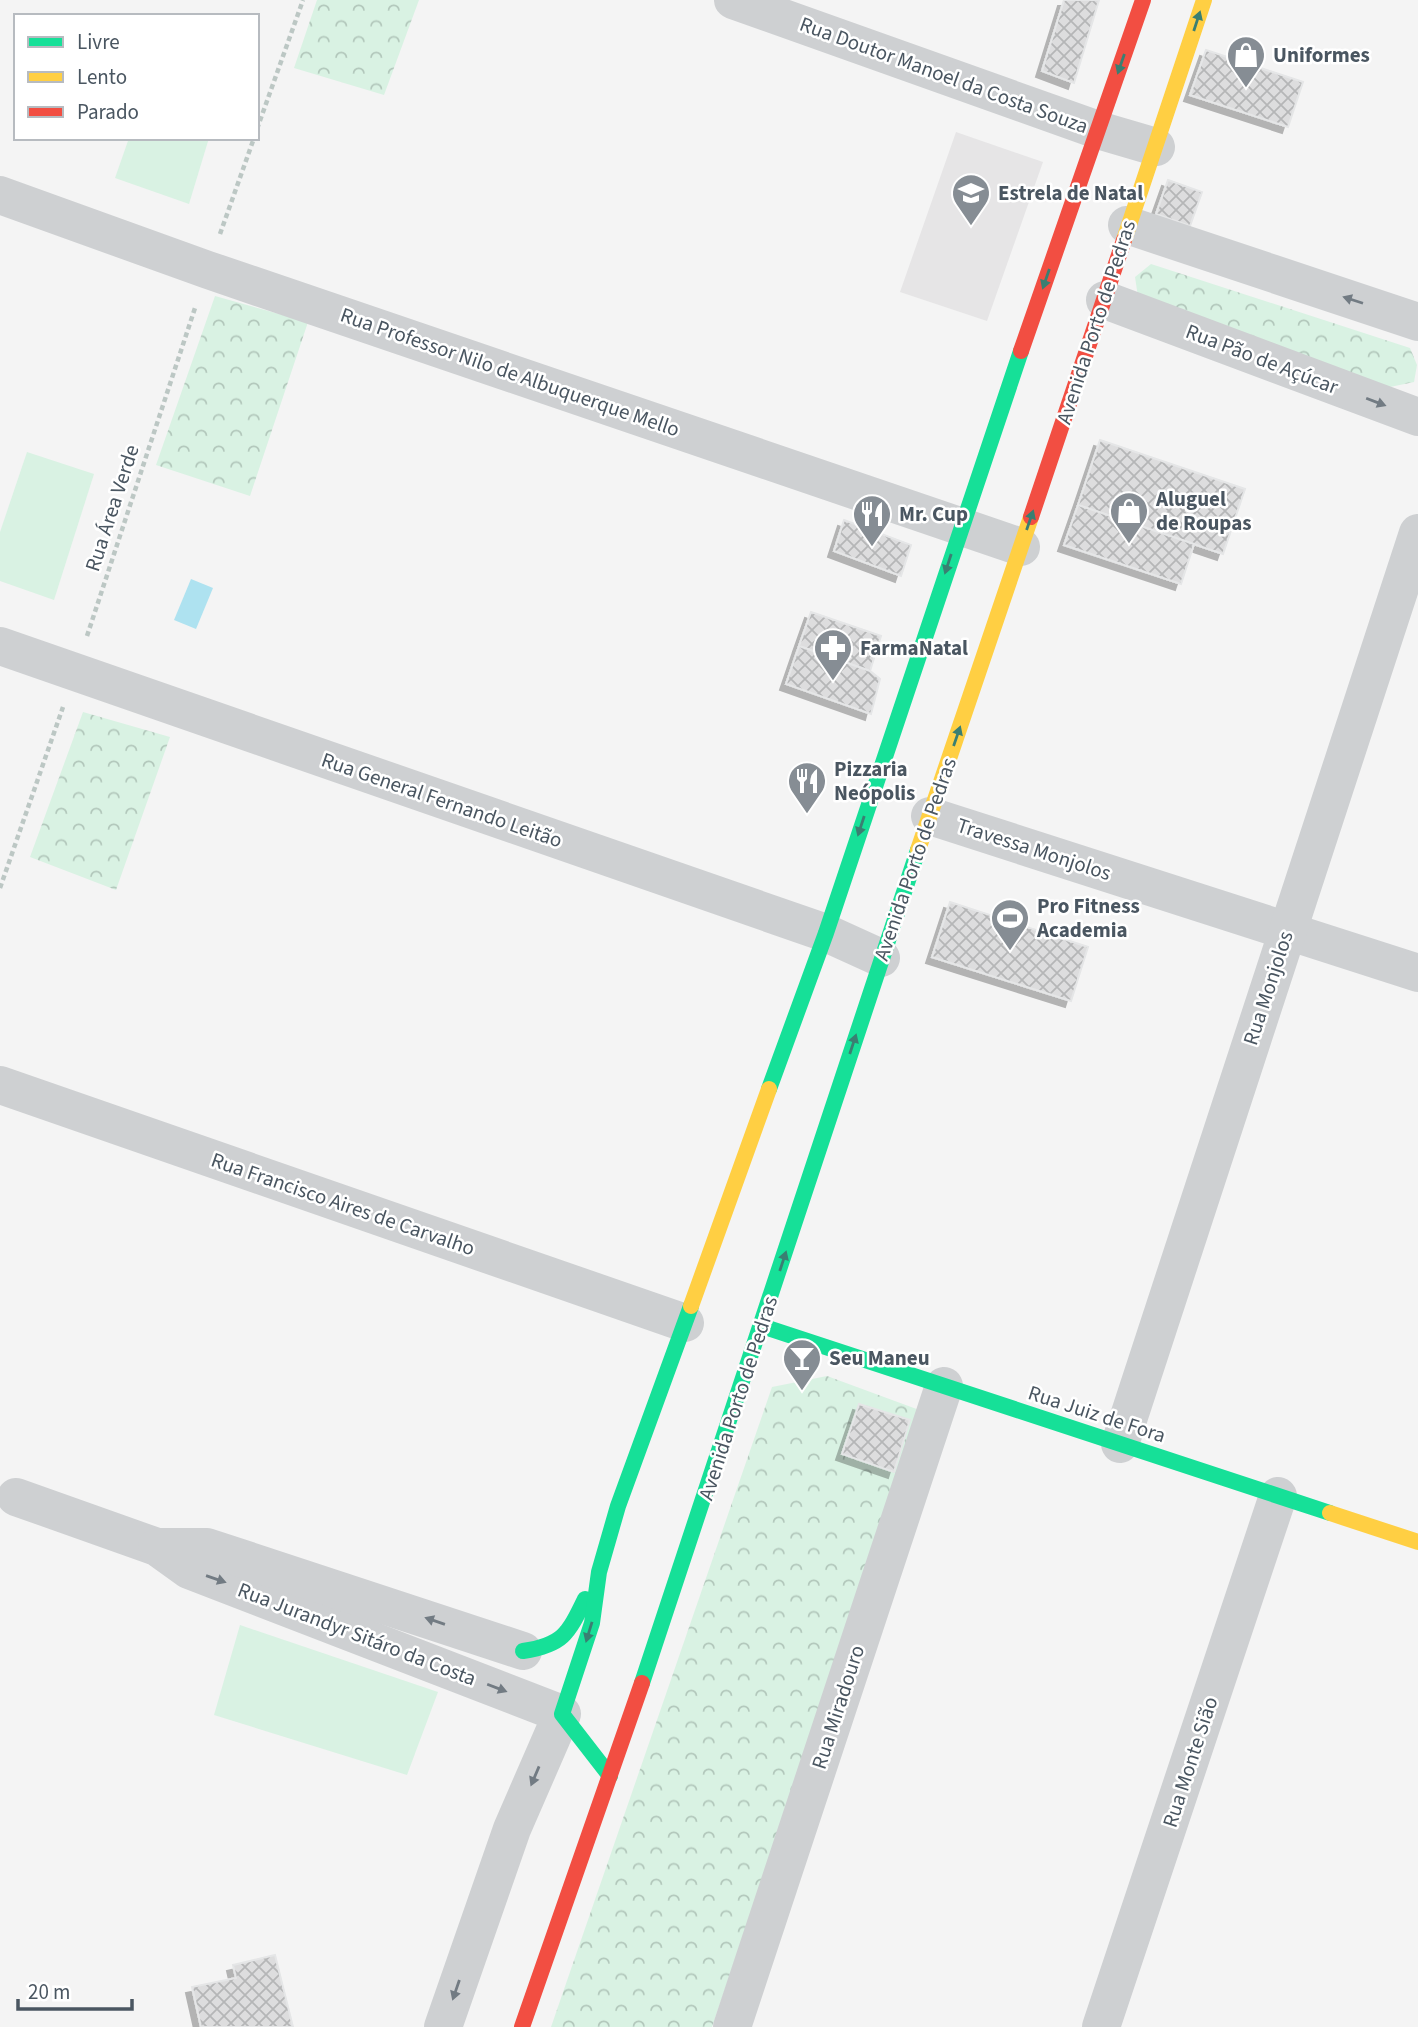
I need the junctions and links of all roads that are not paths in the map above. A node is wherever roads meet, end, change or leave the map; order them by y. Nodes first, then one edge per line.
1 (733, 0) edge
2 (1143, 0) edge
3 (1203, 0) edge
4 (1098, 130) junction
5 (1156, 147) junction
6 (0, 195) edge
7 (1127, 225) junction
8 (1105, 300) junction
9 (1418, 322) edge
10 (1418, 417) edge
11 (961, 525) junction
12 (1418, 533) edge
13 (1021, 547) junction
14 (0, 646) edge
15 (930, 816) junction
16 (1287, 929) junction
17 (826, 933) junction
18 (881, 958) junction
19 (1418, 973) edge
20 (0, 1085) edge
21 (685, 1322) junction
22 (762, 1326) junction
23 (944, 1386) junction
24 (1120, 1444) junction
25 (1278, 1496) junction
26 (16, 1497) dead end
27 (1418, 1542) edge
28 (157, 1547) junction
29 (599, 1572) junction
30 (523, 1651) joint
31 (572, 1704) junction
32 (610, 1776) junction
33 (443, 2027) edge
34 (522, 2027) edge
35 (732, 2027) edge
36 (1101, 2027) edge

1 - 4 street, Rua Doutor Manoel da Costa Souza
2 -> 4 main road
5 -> 3 main road, Avenida Porto de Pedras
4 - 5 street, Rua Doutor Manoel da Costa Souza
4 -> 11 main road
5 - 7 main road, Avenida Porto de Pedras
6 - 11 street, Rua Professor Nilo de Albuquerque Mello
7 - 8 main road, Avenida Porto de Pedras
9 -> 7 street
8 -> 10 street, Rua Pão de Açúcar
13 -> 8 main road, Avenida Porto de Pedras
11 - 13 street, Rua Professor Nilo de Albuquerque Mello
11 -> 17 main road
12 - 16 street, Rua Monjolos
15 -> 13 main road, Avenida Porto de Pedras
14 - 17 street, Rua General Fernando Leitão
15 - 16 street, Travessa Monjolos
15 - 18 main road, Avenida Porto de Pedras
16 - 19 street, Travessa Monjolos
16 - 24 street, Rua Monjolos
17 - 18 street, Rua General Fernando Leitão
17 - 21 main road
22 -> 18 main road, Avenida Porto de Pedras
20 - 21 street, Rua Francisco Aires de Carvalho
21 - 29 main road
22 - 23 main road, Rua Juiz de Fora
22 - 32 main road, Avenida Porto de Pedras
23 - 24 main road, Rua Juiz de Fora
23 - 35 street, Rua Miradouro
24 - 25 main road, Rua Juiz de Fora
25 - 27 main road, Rua Juiz de Fora
25 - 36 street, Rua Monte Sião
26 - 28 street, Rua Jurandyr Sitáro da Costa
30 -> 28 street, Rua Jurandyr Sitáro da Costa
28 -> 31 street, Rua Jurandyr Sitáro da Costa
29 - 30 main road
29 -> 31 main road
31 - 32 main road
31 -> 33 street
32 - 34 main road, Avenida Porto de Pedras

